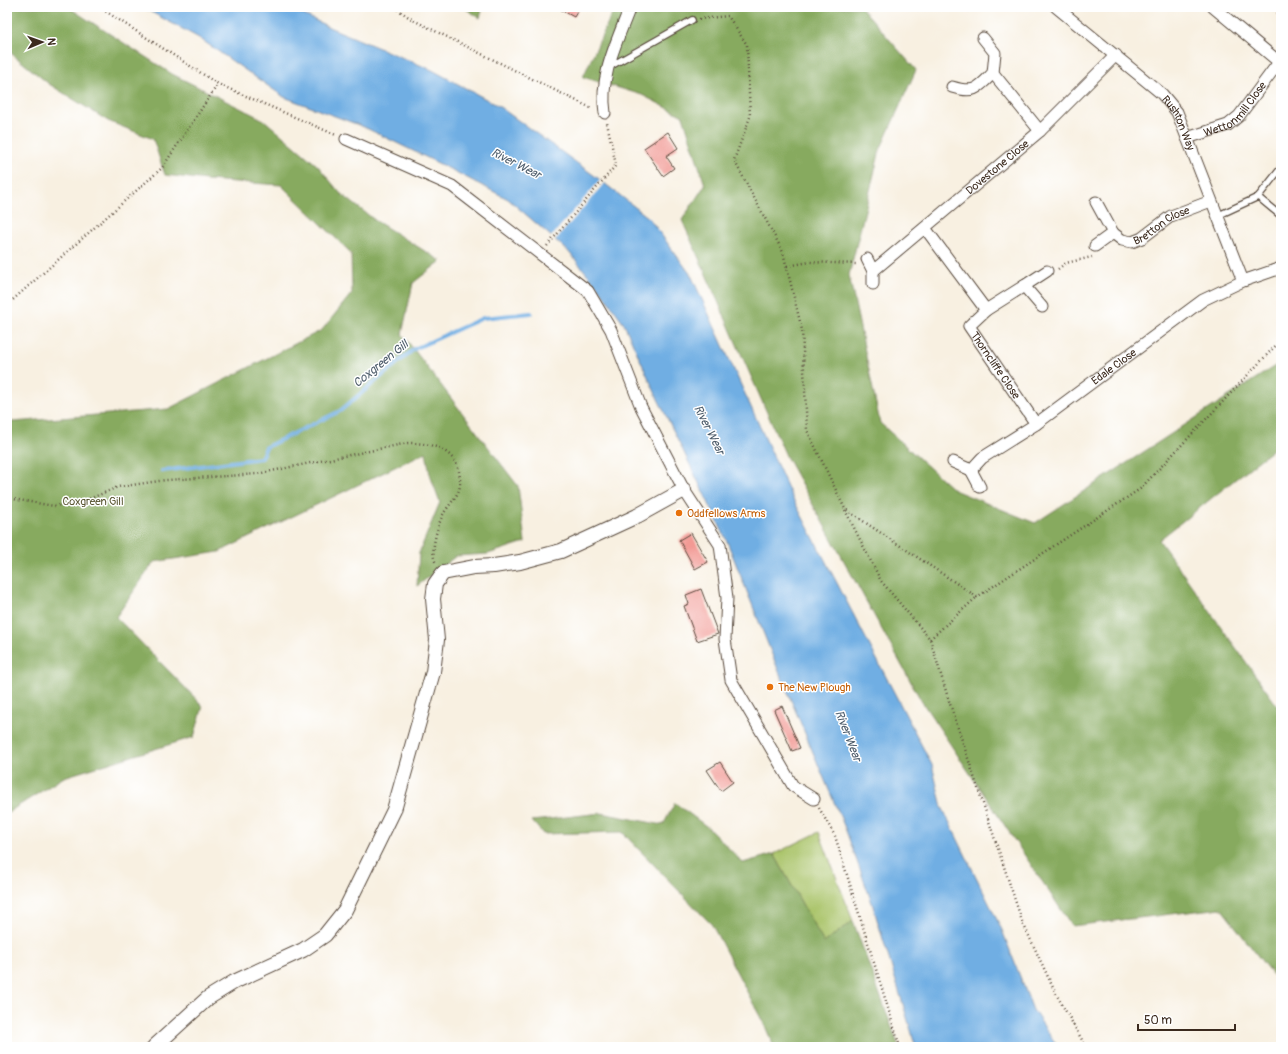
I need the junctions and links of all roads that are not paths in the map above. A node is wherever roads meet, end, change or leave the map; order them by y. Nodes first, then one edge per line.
1 (630, 7) edge
2 (1056, 7) edge
3 (1213, 7) edge
4 (692, 20) road end
5 (983, 38) dead end
6 (1116, 55) junction
7 (607, 68) junction
8 (993, 73) junction
9 (952, 87) dead end
10 (605, 114) road end
11 (1040, 131) junction
12 (1187, 138) junction
13 (346, 139) road end
14 (1281, 168) edge
15 (1258, 197) junction
16 (1211, 201) junction
17 (1096, 202) dead end
18 (1217, 216) junction
19 (1281, 216) edge
20 (925, 228) junction
21 (1113, 233) junction
22 (1095, 246) road end
23 (867, 259) road end
24 (1281, 268) edge
25 (873, 271) junction
26 (1047, 271) road end
27 (1243, 281) junction
28 (874, 284) dead end
29 (1024, 286) junction
30 (1042, 307) dead end
31 (986, 310) junction
32 (1036, 424) junction
33 (953, 462) dead end
34 (971, 470) junction
35 (980, 486) dead end
36 (684, 490) junction
37 (814, 799) road end
38 (154, 1047) edge

1 - 7 street
2 - 6 street, Rushton Way
3 - 12 street, Wettonmill Close
4 - 7 lane
5 - 8 street
6 - 11 street, Dovestone Close
6 - 12 street, Rushton Way
7 - 10 street
8 - 9 street
8 - 11 street
11 - 20 street, Dovestone Close
12 - 16 street, Rushton Way
13 - 36 street
14 - 15 lane
15 - 18 lane
15 - 19 lane
16 - 18 street, Rushton Way
16 - 21 street, Bretton Close
17 - 21 street
18 - 27 street, Rushton Way
20 - 25 street, Dovestone Close
20 - 31 street
21 - 22 street
23 - 25 street
24 - 27 street, Edale Close
25 - 28 street
26 - 29 street, Thorncliffe Close
27 - 32 street, Edale Close
29 - 30 street
29 - 31 street, Thorncliffe Close
31 - 32 street, Thorncliffe Close
32 - 34 street, Edale Close
33 - 34 street
34 - 35 street
36 - 37 street
36 - 38 street

